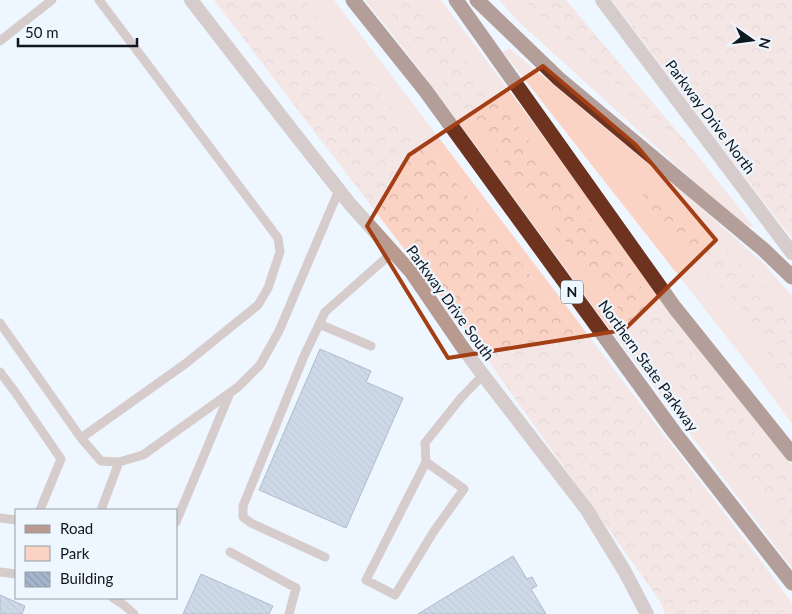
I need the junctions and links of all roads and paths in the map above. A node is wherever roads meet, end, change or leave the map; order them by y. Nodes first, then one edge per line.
1 (52, 0) edge
2 (99, 0) edge
3 (191, 0) edge
4 (354, 0) edge
5 (456, 0) edge
6 (478, 0) edge
7 (602, 0) edge
8 (0, 41) edge
9 (339, 190) junction
10 (393, 252) junction
11 (792, 253) edge
12 (792, 277) edge
13 (0, 323) edge
14 (319, 324) junction
15 (371, 346) dead end
16 (0, 372) edge
17 (483, 375) junction
18 (230, 393) junction
19 (81, 438) junction
20 (792, 454) edge
21 (119, 462) junction
22 (426, 462) junction
23 (40, 509) edge
24 (101, 509) edge
25 (178, 517) edge
26 (0, 518) edge
27 (15, 520) edge
28 (230, 552) dead end
29 (325, 557) dead end
30 (0, 572) edge
31 (15, 574) edge
32 (792, 583) edge
33 (114, 599) edge
34 (134, 614) edge
35 (289, 614) edge
36 (647, 614) edge

1 - 8 lane
2 - 19 lane
3 - 9 street, Parkway Drive South
4 - 32 highway, Northern State Parkway / N
5 - 20 highway
6 - 12 highway
7 - 11 street, Parkway Drive North
9 - 10 street, Parkway Drive South
9 - 18 lane
10 - 14 lane
10 - 17 street, Parkway Drive South
13 - 19 lane
14 - 15 lane
14 - 29 lane
16 - 23 lane
17 - 22 lane
17 - 36 street, Parkway Drive South
18 - 21 lane
18 - 25 lane
19 - 21 lane
21 - 24 lane
22 - 22 lane
26 - 27 lane
28 - 35 lane
30 - 31 lane
33 - 34 lane

